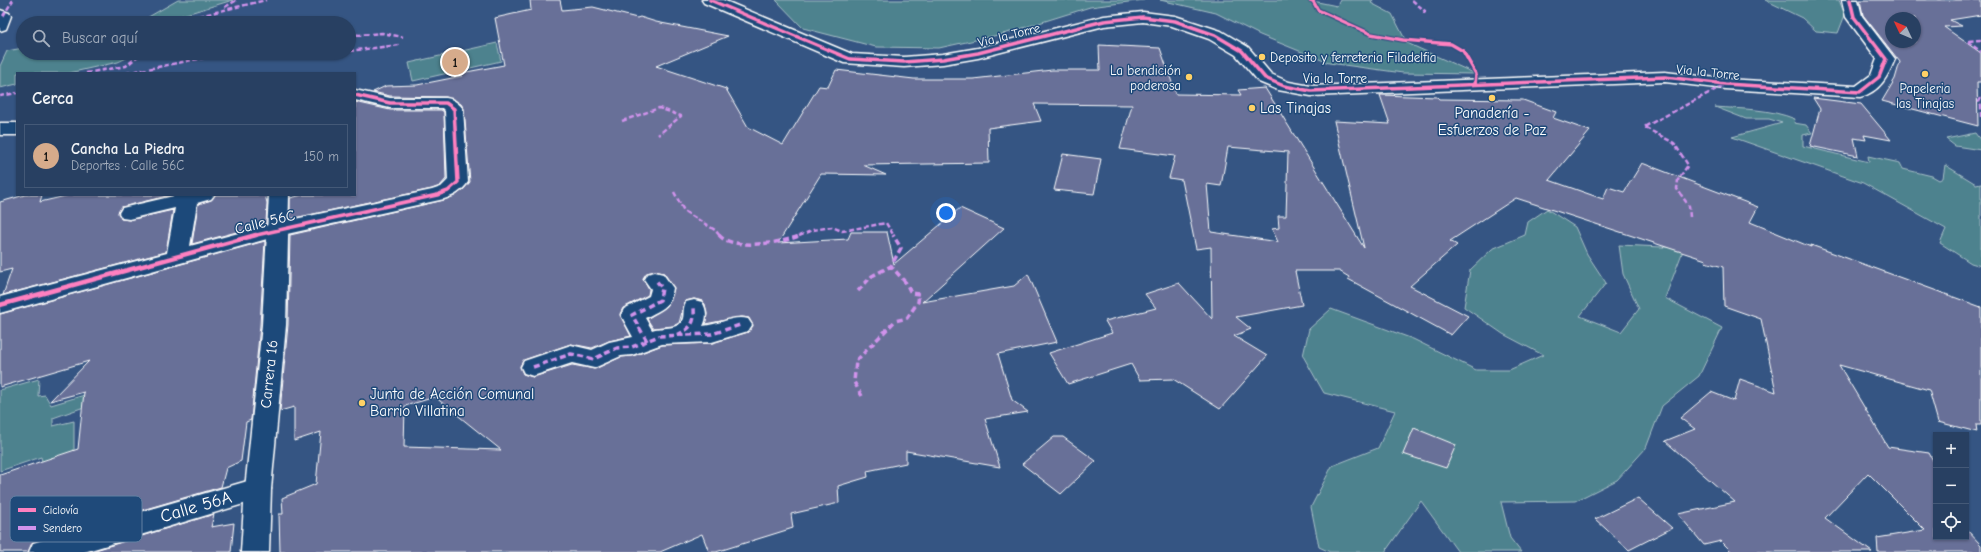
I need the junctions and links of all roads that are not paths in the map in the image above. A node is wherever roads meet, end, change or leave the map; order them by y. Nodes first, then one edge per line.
1 (710, 0) edge
2 (1850, 0) edge
3 (356, 95) edge
4 (0, 129) edge
5 (16, 129) edge
6 (279, 196) edge
7 (196, 197) edge
8 (129, 213) dead end
9 (276, 230) junction
10 (176, 258) junction
11 (655, 279) dead end
12 (0, 305) edge
13 (694, 308) dead end
14 (740, 325) dead end
15 (675, 336) junction
16 (647, 341) junction
17 (533, 367) dead end
18 (258, 489) junction
19 (142, 523) edge
20 (77, 542) edge
21 (43, 552) edge
22 (255, 552) edge

1 - 2 street, Via la Torre
3 - 9 street, Calle 56C
4 - 5 street
6 - 9 street, Carrera 16
7 - 8 street
7 - 10 street
9 - 10 street, Calle 56C
9 - 18 street, Carrera 16
10 - 12 street, Calle 56C
11 - 16 street
13 - 15 street
14 - 15 street
15 - 16 street
16 - 17 street
18 - 19 street, Calle 56A
18 - 22 street, Carrera 16
20 - 21 street, Calle 56A

